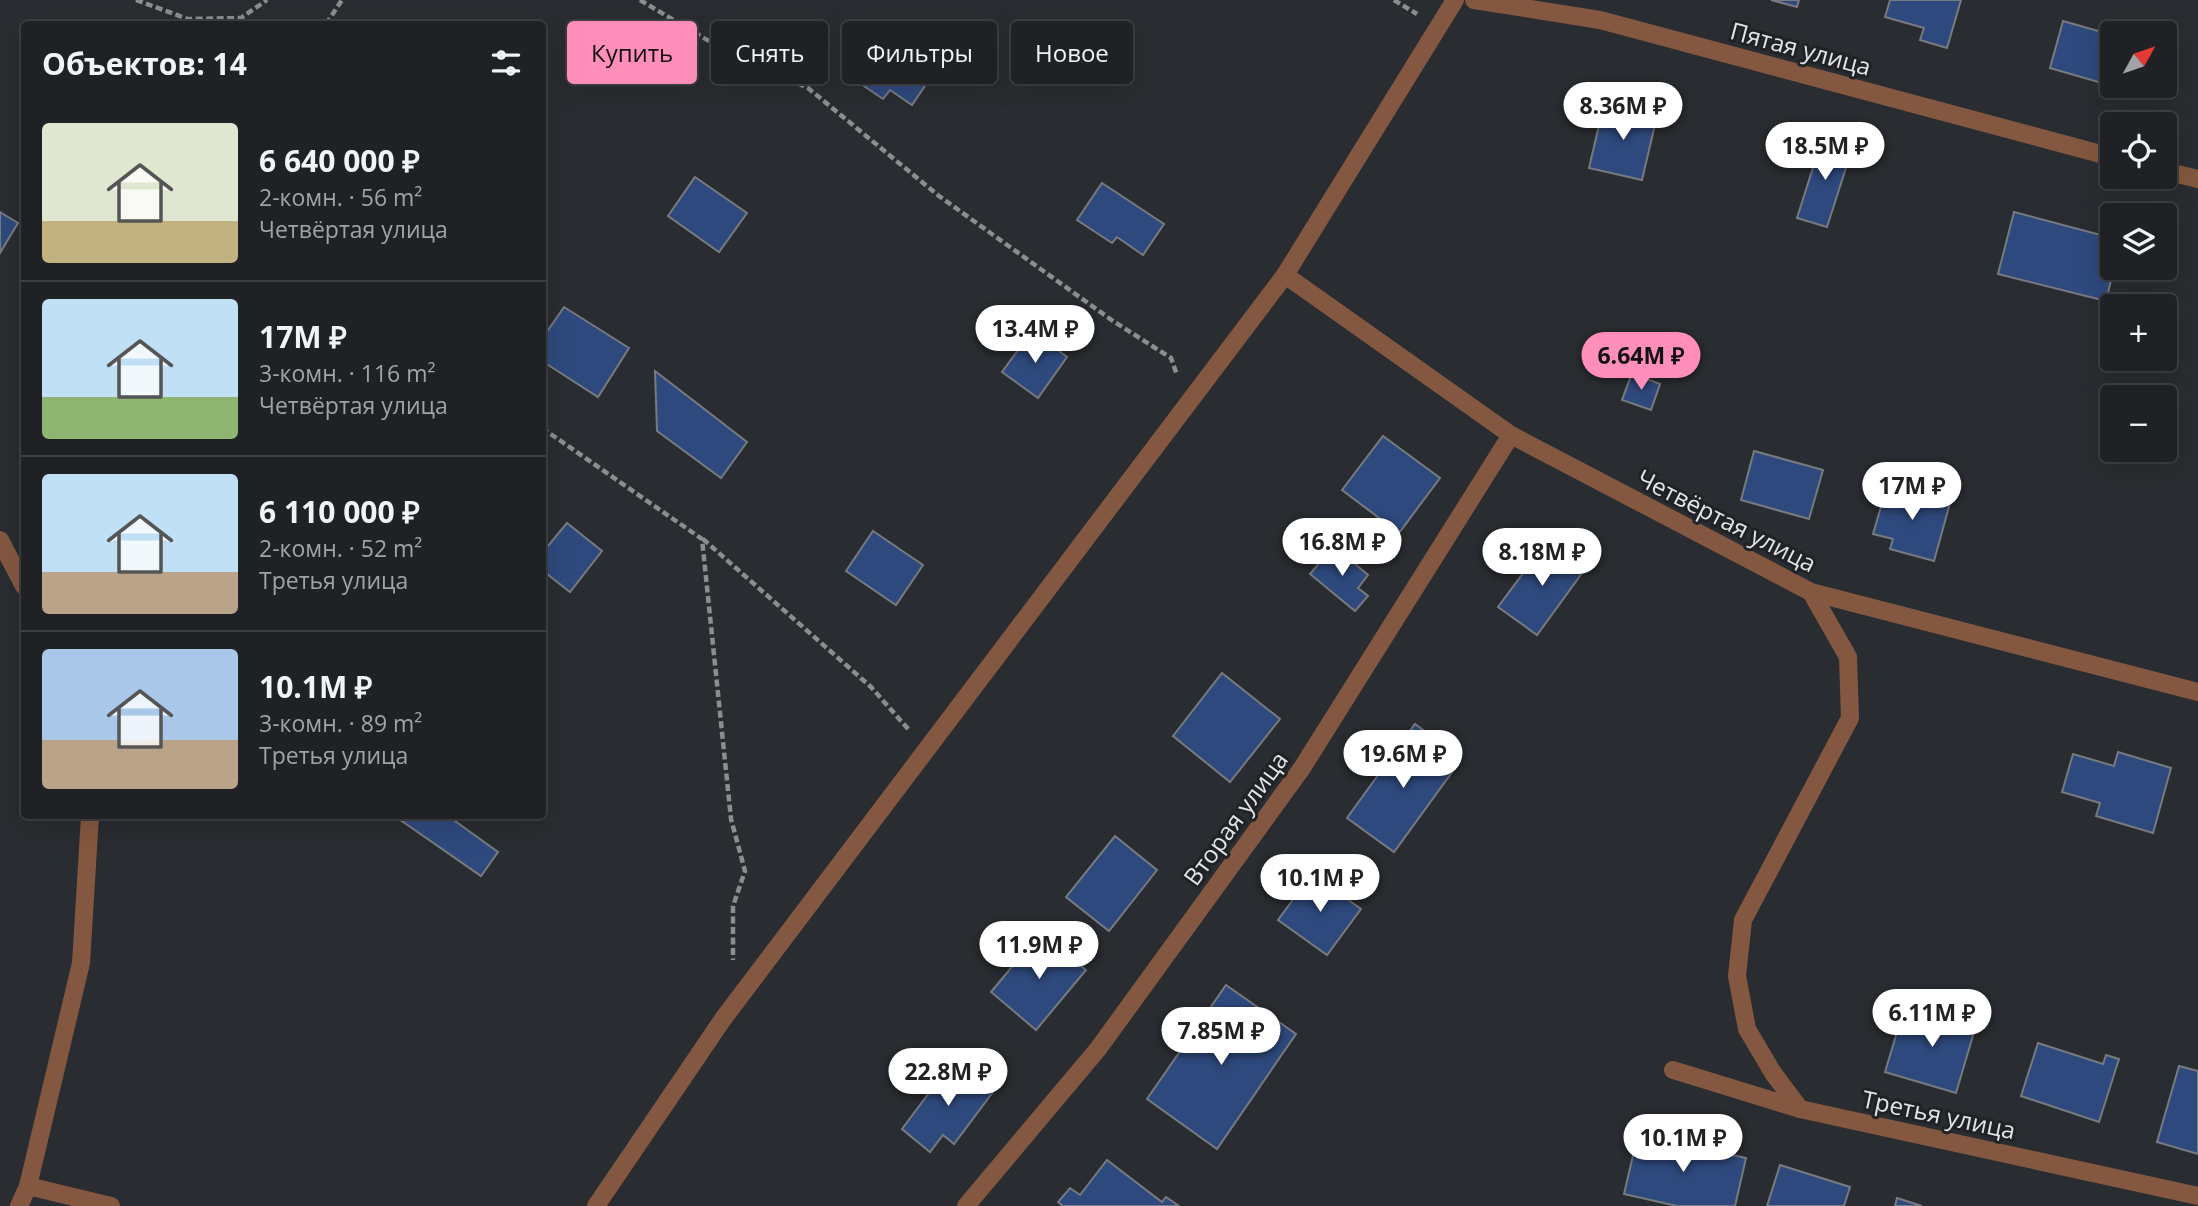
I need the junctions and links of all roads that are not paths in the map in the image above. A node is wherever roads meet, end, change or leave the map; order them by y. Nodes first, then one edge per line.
1 (1455, 0) edge
2 (1474, 0) edge
3 (2100, 154) edge
4 (2177, 174) edge
5 (2198, 179) edge
6 (1285, 275) junction
7 (1511, 435) junction
8 (0, 540) edge
9 (21, 580) edge
10 (1811, 592) junction
11 (2198, 692) edge
12 (90, 819) edge
13 (1673, 1070) dead end
14 (1800, 1109) junction
15 (28, 1186) junction
16 (2198, 1196) edge
17 (19, 1206) edge
18 (111, 1206) edge
19 (596, 1206) edge
20 (966, 1206) edge

1 - 6 street
2 - 3 street, Пятая улица
4 - 5 street
6 - 7 street, Четвёртая улица
6 - 19 street
7 - 10 street, Четвёртая улица
7 - 20 street, Вторая улица
8 - 9 street
10 - 11 street, Четвёртая улица
10 - 14 street
12 - 15 street
13 - 14 street, Третья улица
14 - 16 street, Третья улица
15 - 17 street
15 - 18 street

